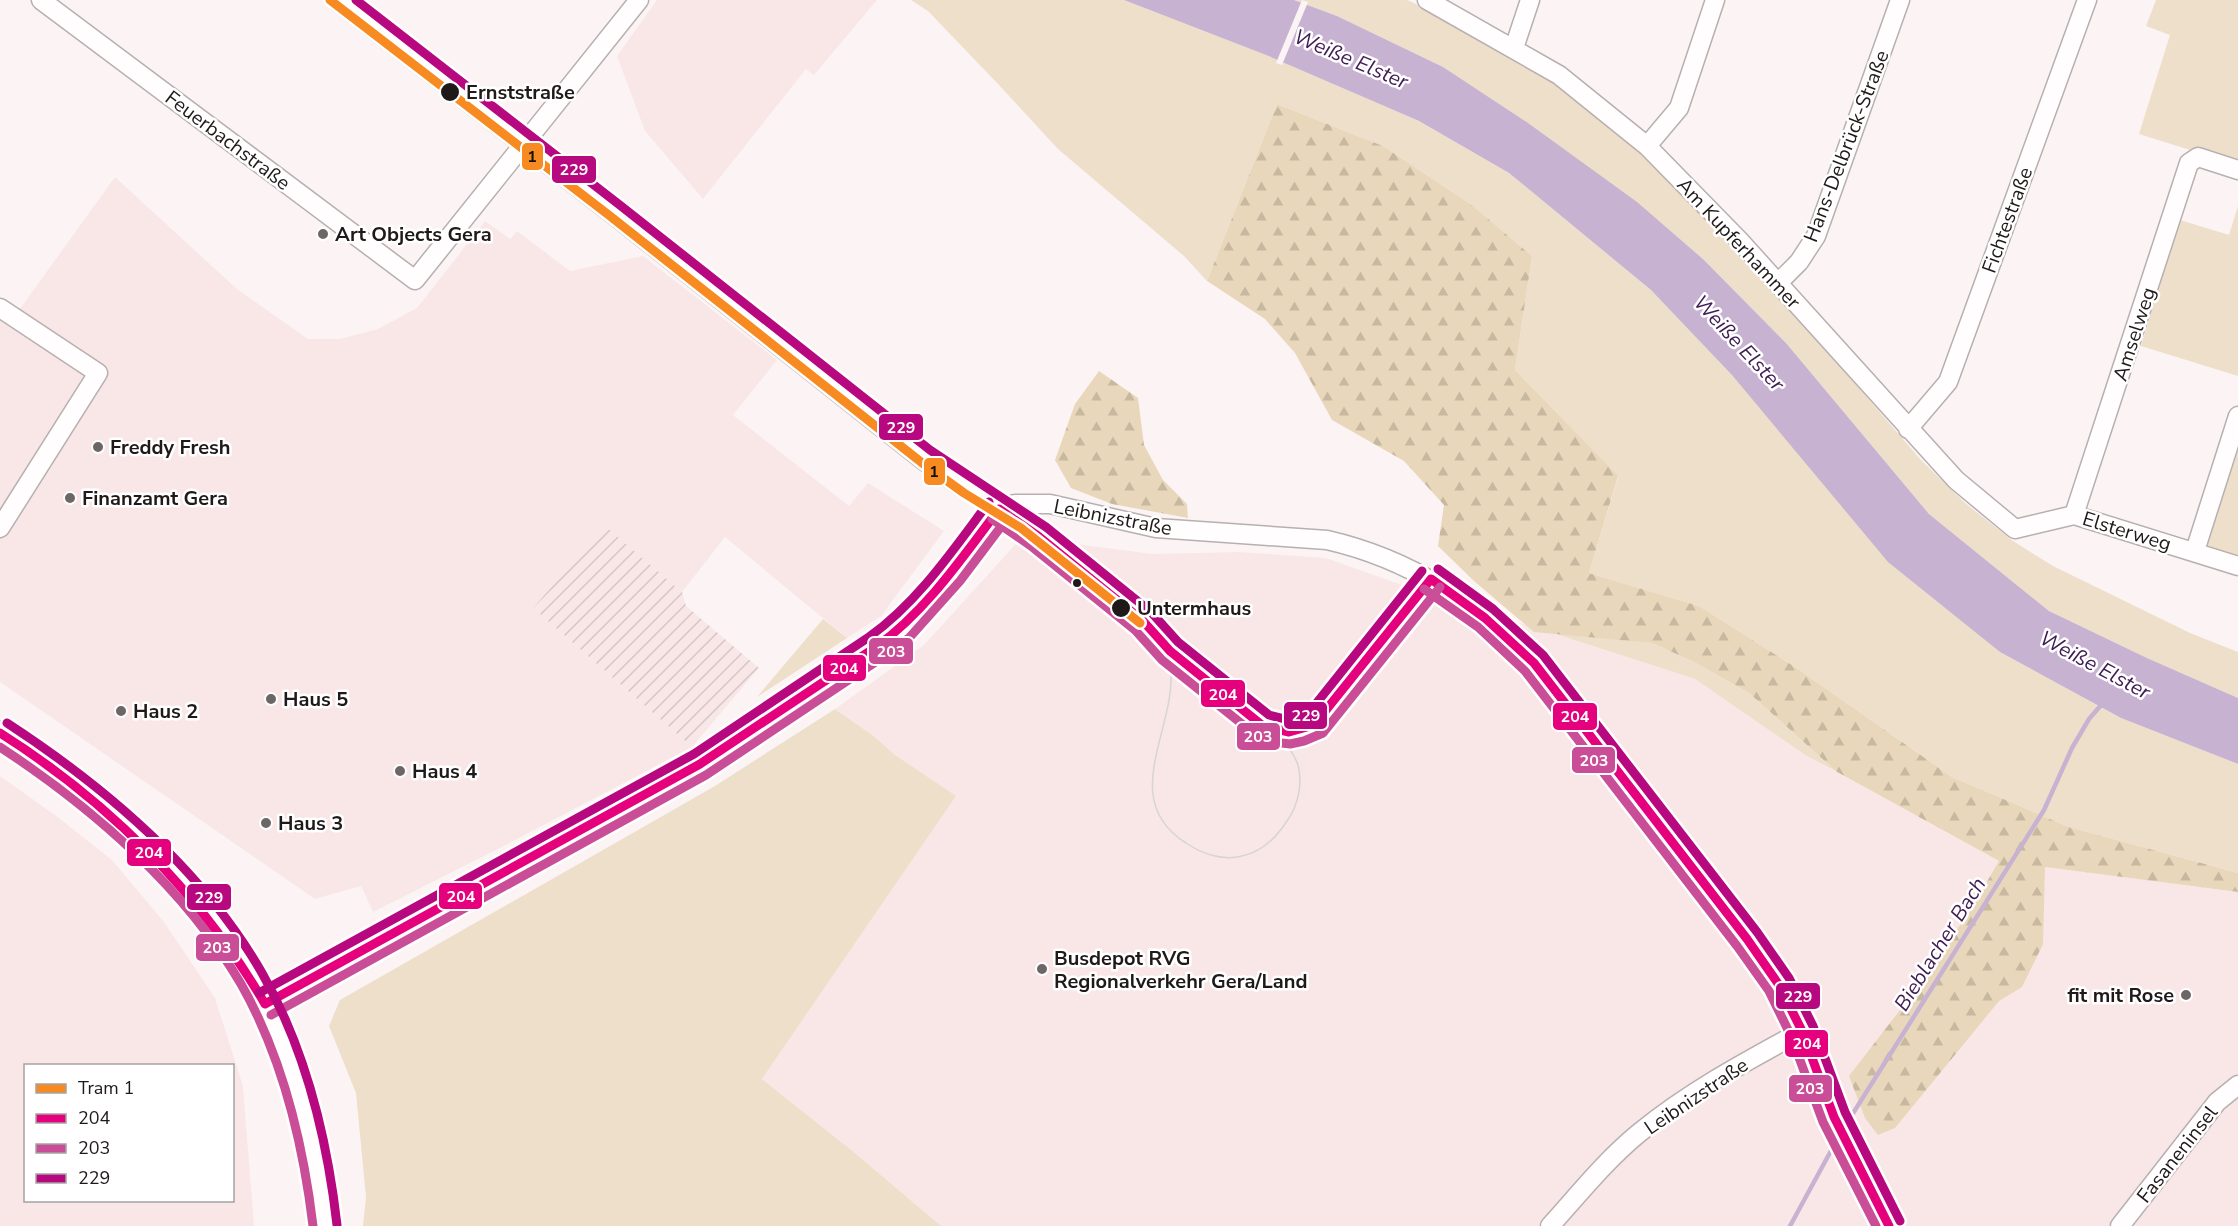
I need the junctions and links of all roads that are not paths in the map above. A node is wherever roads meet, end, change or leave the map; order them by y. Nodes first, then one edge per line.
1 (41, 0) edge
2 (336, 0) edge
3 (639, 0) edge
4 (1427, 0) edge
5 (1530, 0) edge
6 (1715, 0) edge
7 (1900, 0) edge
8 (2087, 0) edge
9 (1514, 48) junction
10 (523, 145) junction
11 (1647, 146) junction
12 (2238, 170) edge
13 (1778, 283) junction
14 (0, 308) edge
15 (2238, 416) edge
16 (1908, 429) junction
17 (999, 509) junction
18 (2074, 515) junction
19 (0, 528) edge
20 (2015, 529) joint
21 (2195, 551) junction
22 (2238, 566) edge
23 (0, 733) edge
24 (265, 1004) junction
25 (1802, 1031) junction
26 (2238, 1084) edge
27 (325, 1226) edge
28 (1550, 1226) edge
29 (1889, 1226) edge
30 (2120, 1226) edge

1 - 10 street, Feuerbachstraße
2 - 10 street
3 - 10 street
4 - 9 street, Am Kupferhammer
5 - 9 street
6 - 11 street
7 - 13 street, Hans-Delbrück-Straße
8 - 16 street, Fichtestraße
9 - 11 street, Am Kupferhammer
10 - 17 street
11 - 13 street, Am Kupferhammer
12 - 18 street, Amselweg
13 - 16 street, Am Kupferhammer
14 - 19 street
15 - 21 street
16 - 20 street, Am Kupferhammer
17 - 24 street
17 - 25 street, Leibnizstraße
18 - 20 street, Elsterweg
18 - 21 street, Elsterweg
21 - 22 street, Elsterweg
23 - 24 main road
24 - 27 main road
25 - 28 street, Leibnizstraße
25 - 29 street, Leibnizstraße
26 - 30 street, Fasaneninsel

